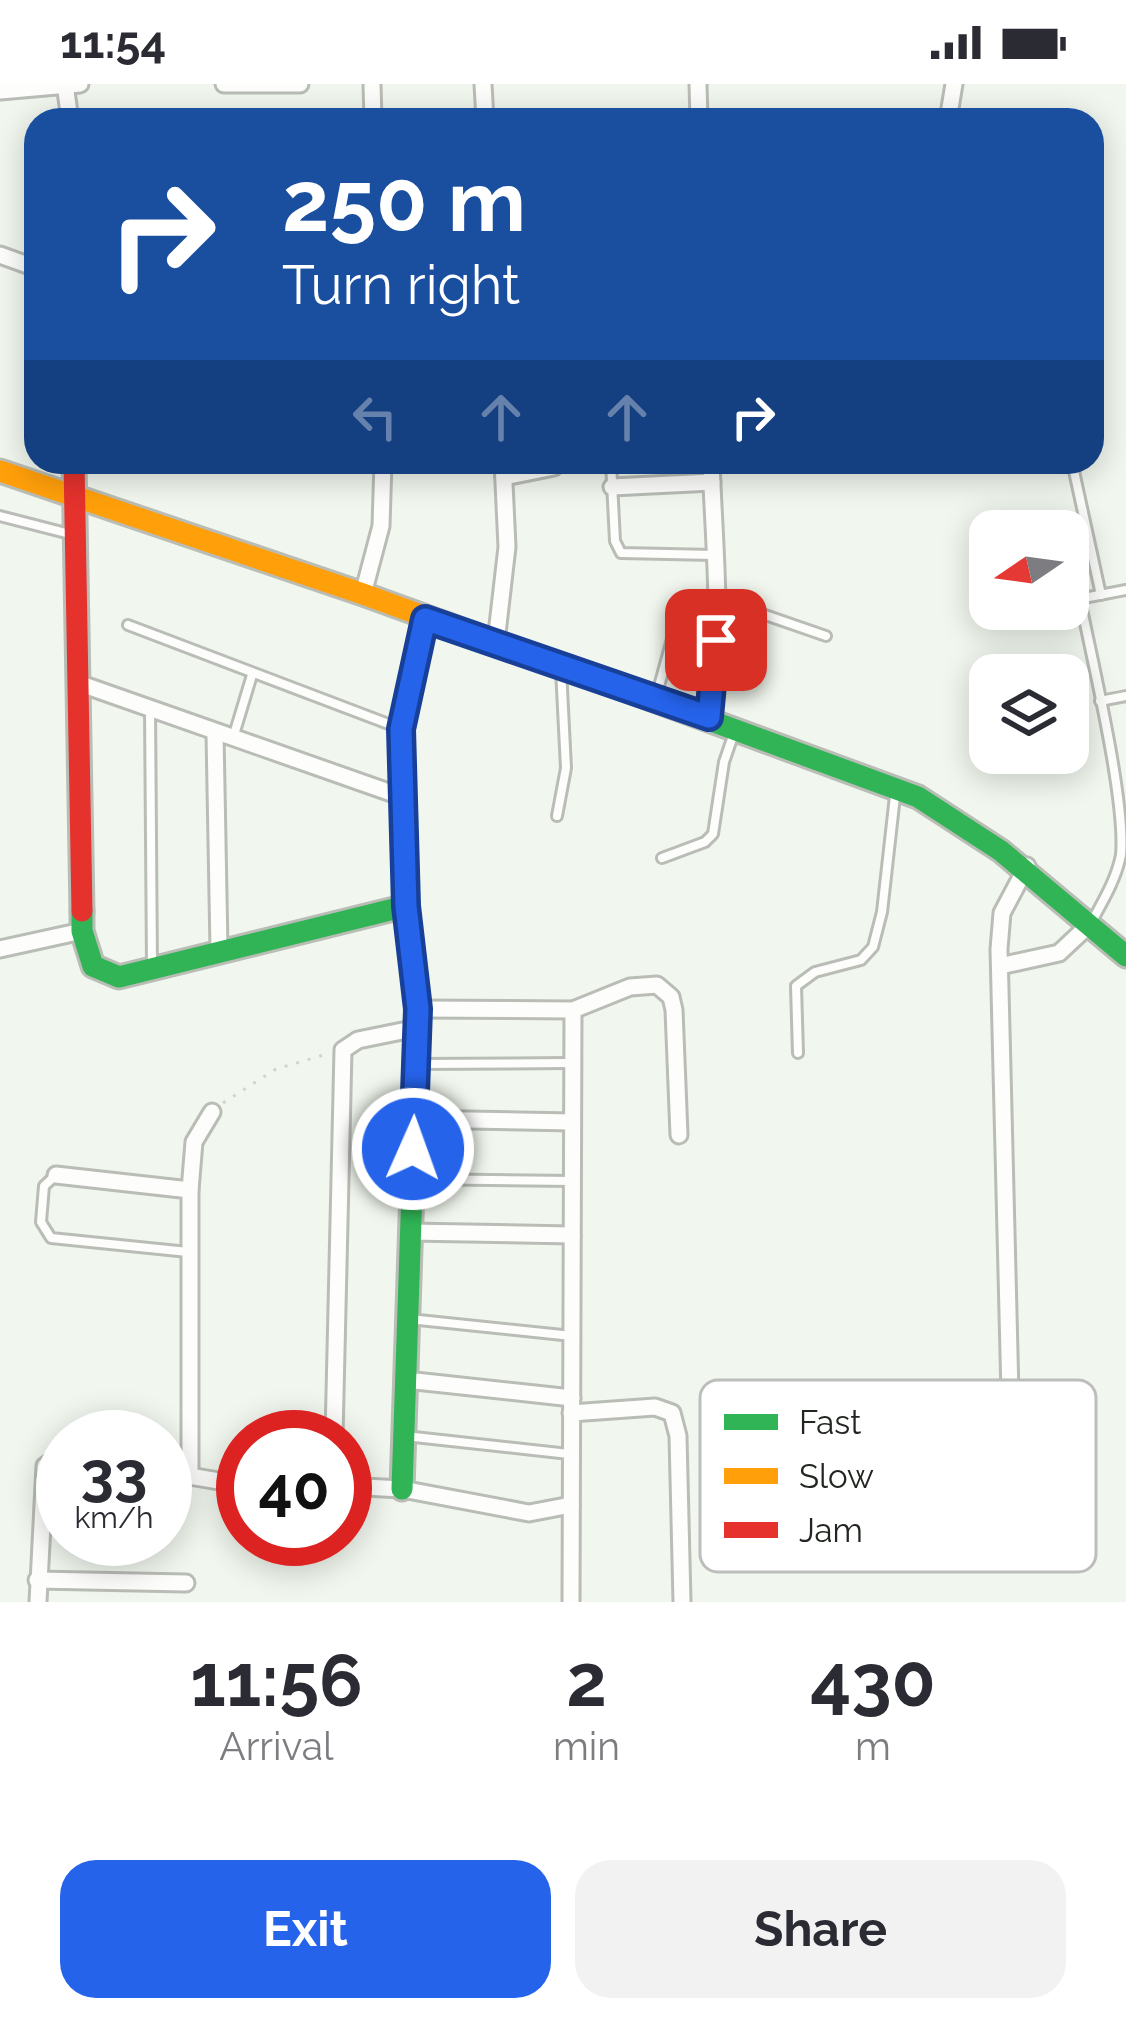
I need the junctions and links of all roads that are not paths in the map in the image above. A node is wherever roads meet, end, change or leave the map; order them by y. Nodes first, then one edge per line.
1 (224, 84) edge
2 (300, 84) edge
3 (70, 85) edge
4 (0, 91) edge
5 (0, 471) edge
6 (74, 474) edge
7 (382, 474) edge
8 (503, 474) edge
9 (611, 474) edge
10 (712, 474) edge
11 (1075, 474) edge
12 (712, 482) junction
13 (612, 487) junction
14 (74, 497) junction
15 (0, 516) edge
16 (72, 535) junction
17 (715, 554) junction
18 (1126, 590) edge
19 (363, 594) junction
20 (1101, 595) junction
21 (1089, 597) edge
22 (718, 599) junction
23 (425, 619) junction
24 (128, 625) dead end
25 (1086, 630) edge
26 (826, 635) dead end
27 (672, 639) dead end
28 (496, 642) junction
29 (560, 664) junction
30 (252, 675) junction
31 (82, 684) junction
32 (1126, 696) edge
33 (656, 698) junction
34 (1100, 701) junction
35 (150, 707) junction
36 (709, 717) junction
37 (736, 728) junction
38 (401, 729) junction
39 (224, 736) junction
40 (896, 788) junction
41 (400, 796) junction
42 (557, 816) dead end
43 (1124, 850) edge
44 (662, 858) dead end
45 (1027, 866) junction
46 (406, 906) junction
47 (1090, 924) junction
48 (82, 931) junction
49 (0, 949) edge
50 (219, 949) junction
51 (1126, 956) edge
52 (1000, 966) junction
53 (152, 970) junction
54 (573, 1010) junction
55 (418, 1018) junction
56 (798, 1053) dead end
57 (572, 1063) junction
58 (416, 1064) junction
59 (212, 1112) road end
60 (414, 1119) junction
61 (572, 1123) junction
62 (679, 1135) dead end
63 (56, 1175) joint
64 (412, 1179) junction
65 (572, 1181) junction
66 (190, 1190) junction
67 (410, 1232) junction
68 (572, 1235) junction
69 (190, 1252) junction
70 (408, 1318) junction
71 (572, 1336) junction
72 (406, 1380) junction
73 (1010, 1380) edge
74 (572, 1406) junction
75 (190, 1410) edge
76 (335, 1410) edge
77 (404, 1436) junction
78 (572, 1455) junction
79 (372, 1487) edge
80 (402, 1489) junction
81 (571, 1505) junction
82 (39, 1566) edge
83 (38, 1580) junction
84 (186, 1583) dead end
85 (38, 1602) edge
86 (571, 1602) edge
87 (682, 1602) edge

1 - 2 street
3 - 4 street
5 - 14 street
6 - 14 street
7 - 19 street
8 - 28 street
9 - 13 lane
10 - 12 street
11 - 20 lane
12 - 13 street
12 - 17 street
13 - 17 lane
14 - 16 street
14 - 19 street
15 - 16 lane
16 - 31 street
17 - 22 street
18 - 20 lane
19 - 23 street
20 - 21 lane
22 - 26 lane
22 - 36 street
23 - 28 street
23 - 38 street
24 - 30 lane
25 - 34 lane
27 - 33 lane
28 - 29 street
29 - 33 street
29 - 42 lane
30 - 38 lane
30 - 39 lane
31 - 35 street
31 - 48 street
32 - 34 lane
33 - 36 street
34 - 43 lane
35 - 39 street
35 - 53 lane
36 - 37 street
37 - 40 street
37 - 44 lane
38 - 41 street
39 - 41 street
39 - 50 street
40 - 45 street
40 - 56 lane
41 - 46 street
43 - 47 lane
45 - 47 street
45 - 52 street
46 - 50 street
46 - 55 street
47 - 51 street
47 - 52 street
48 - 49 street
48 - 53 street
50 - 53 street
52 - 73 street
54 - 55 street
54 - 57 street
54 - 62 street
55 - 58 street
55 - 76 street
57 - 58 lane
57 - 61 street
58 - 60 street
59 - 66 street
60 - 61 street
60 - 64 street
61 - 65 street
63 - 66 street
63 - 69 lane
64 - 65 lane
64 - 67 street
65 - 68 street
66 - 69 street
67 - 68 street
67 - 70 street
68 - 71 street
69 - 75 street
70 - 71 lane
70 - 72 street
71 - 74 street
72 - 74 street
72 - 77 street
74 - 78 street
74 - 87 street
77 - 78 lane
77 - 80 street
78 - 81 street
79 - 80 street
80 - 81 street
81 - 86 street
82 - 83 street
83 - 84 street
83 - 85 street

